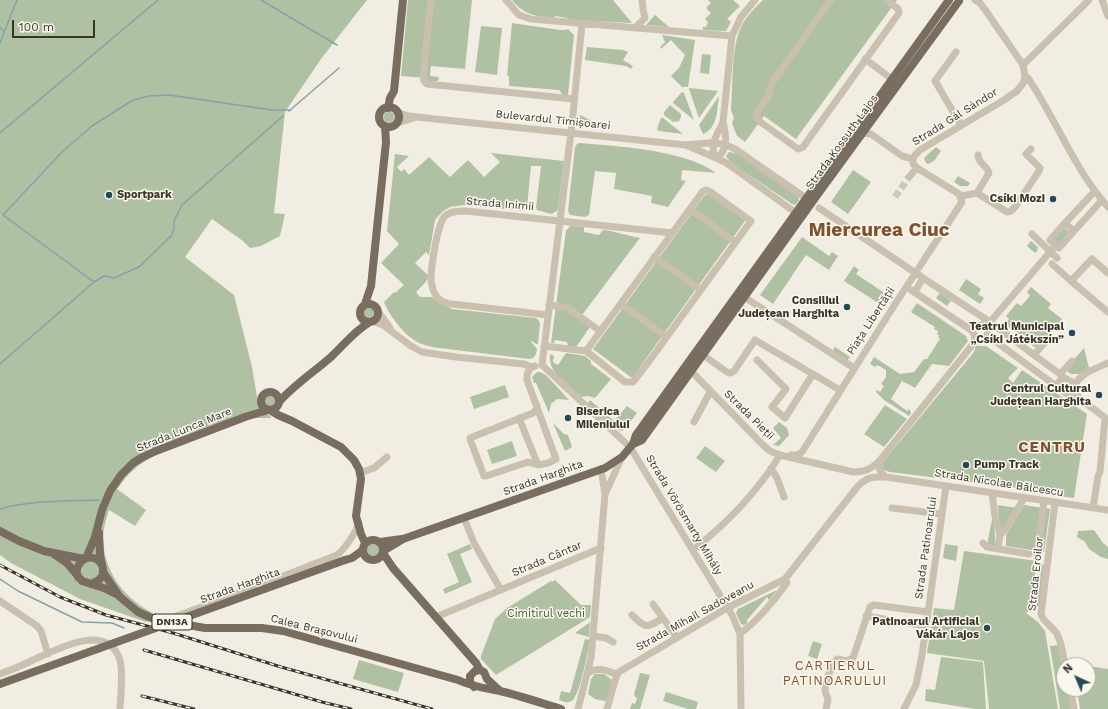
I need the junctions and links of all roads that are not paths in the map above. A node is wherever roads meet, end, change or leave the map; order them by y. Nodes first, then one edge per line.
1 (403, 0) edge
2 (431, 0) edge
3 (506, 0) edge
4 (637, 0) edge
5 (642, 0) edge
6 (755, 0) edge
7 (831, 0) edge
8 (887, 0) edge
9 (949, 0) edge
10 (959, 0) edge
11 (975, 0) edge
12 (1089, 0) edge
13 (1102, 0) edge
14 (643, 9) junction
15 (1108, 16) edge
16 (582, 24) junction
17 (636, 28) junction
18 (732, 36) junction
19 (956, 52) dead end
20 (865, 59) junction
21 (1023, 65) junction
22 (1028, 78) dead end
23 (892, 79) junction
24 (574, 99) junction
25 (394, 110) junction
26 (417, 117) junction
27 (723, 122) junction
28 (391, 125) junction
29 (961, 125) junction
30 (858, 132) junction
31 (570, 133) junction
32 (726, 135) junction
33 (710, 142) junction
34 (725, 144) junction
35 (686, 145) junction
36 (735, 148) junction
37 (1031, 149) dead end
38 (706, 154) junction
39 (978, 155) dead end
40 (716, 158) junction
41 (913, 160) junction
42 (725, 162) junction
43 (917, 168) junction
44 (909, 177) tunnel mouth
45 (1095, 191) junction
46 (977, 193) junction
47 (961, 196) junction
48 (809, 200) junction
49 (1102, 200) junction
50 (1108, 207) edge
51 (819, 208) dead end
52 (690, 209) junction
53 (798, 214) junction
54 (559, 221) junction
55 (1063, 225) dead end
56 (1077, 228) dead end
57 (672, 233) junction
58 (1032, 234) dead end
59 (735, 242) junction
60 (1056, 245) junction
61 (1050, 252) junction
62 (654, 257) junction
63 (1057, 258) dead end
64 (1052, 264) dead end
65 (916, 272) junction
66 (1108, 273) edge
67 (924, 278) junction
68 (1071, 281) junction
69 (745, 283) junction
70 (372, 286) junction
71 (905, 289) junction
72 (701, 290) junction
73 (916, 290) dead end
74 (744, 296) junction
75 (366, 304) junction
76 (620, 304) junction
77 (549, 305) junction
78 (377, 309) junction
79 (1108, 312) edge
80 (360, 315) junction
81 (548, 315) junction
82 (371, 321) junction
83 (990, 322) junction
84 (972, 328) dead end
85 (391, 330) junction
86 (600, 331) junction
87 (352, 335) junction
88 (987, 335) dead end
89 (666, 337) junction
90 (1047, 340) dead end
91 (975, 342) junction
92 (544, 346) junction
93 (586, 351) junction
94 (703, 355) junction
95 (1034, 356) junction
96 (757, 360) dead end
97 (1072, 361) dead end
98 (1108, 363) edge
99 (542, 365) junction
100 (531, 367) junction
101 (854, 368) junction
102 (691, 371) junction
103 (813, 374) junction
104 (1061, 376) junction
105 (1074, 383) dead end
106 (1057, 384) dead end
107 (294, 387) junction
108 (840, 390) junction
109 (274, 392) junction
110 (710, 392) junction
111 (1079, 398) junction
112 (261, 401) junction
113 (278, 403) junction
114 (537, 406) junction
115 (269, 410) junction
116 (245, 417) junction
117 (519, 418) junction
118 (1107, 419) edge
119 (292, 421) junction
120 (694, 422) dead end
121 (632, 446) junction
122 (802, 452) junction
123 (783, 455) junction
124 (622, 457) junction
125 (387, 458) dead end
126 (881, 459) junction
127 (810, 461) junction
128 (538, 465) junction
129 (771, 468) junction
130 (601, 469) junction
131 (854, 472) junction
132 (360, 473) junction
133 (886, 478) junction
134 (858, 486) junction
135 (946, 486) junction
136 (992, 493) junction
137 (605, 494) junction
138 (784, 497) dead end
139 (1024, 498) junction
140 (1044, 501) junction
141 (1055, 503) junction
142 (892, 508) dead end
143 (1093, 508) junction
144 (1108, 510) edge
145 (941, 514) junction
146 (464, 518) junction
147 (358, 522) junction
148 (99, 527) junction
149 (0, 531) edge
150 (1000, 535) junction
151 (403, 539) junction
152 (377, 541) junction
153 (983, 544) dead end
154 (346, 545) junction
155 (601, 548) junction
156 (365, 549) junction
157 (998, 549) junction
158 (693, 550) junction
159 (383, 552) junction
160 (52, 553) junction
161 (1029, 554) dead end
162 (1037, 556) dead end
163 (85, 558) junction
164 (375, 560) junction
165 (103, 568) junction
166 (393, 568) junction
167 (79, 578) junction
168 (785, 579) junction
169 (90, 584) junction
170 (501, 590) junction
171 (120, 597) junction
172 (0, 601) edge
173 (653, 604) dead end
174 (728, 608) junction
175 (928, 612) junction
176 (632, 615) dead end
177 (866, 616) junction
178 (436, 617) junction
179 (663, 618) junction
180 (162, 621) junction
181 (926, 626) junction
182 (740, 634) junction
183 (594, 636) junction
184 (677, 638) junction
185 (613, 642) dead end
186 (48, 654) junction
187 (1063, 657) edge
188 (591, 658) junction
189 (601, 669) junction
190 (474, 673) junction
191 (588, 673) junction
192 (0, 674) edge
193 (618, 674) junction
194 (487, 679) junction
195 (458, 680) junction
196 (0, 684) edge
197 (478, 687) junction
198 (500, 691) junction
199 (1072, 697) edge
200 (121, 709) edge
201 (561, 709) edge
202 (578, 709) edge
203 (607, 709) edge
204 (741, 709) edge
205 (826, 709) edge
206 (904, 709) edge
207 (1074, 709) edge

1 - 25 main road
2 - 24 street
3 - 16 street
4 - 14 street
5 - 14 street
6 - 18 street
7 - 20 street
8 - 20 street
9 - 23 main road, Strada Kossuth Lajos
10 - 30 main road, Strada Kossuth Lajos
11 - 21 street
12 - 21 street
13 - 15 street
14 - 17 street
16 - 17 street
16 - 24 street
17 - 18 street
18 - 27 street
19 - 29 street
20 - 23 street
21 - 29 street, Strada Gál Sándor
22 - 45 street
23 - 30 main road, Strada Kossuth Lajos
24 - 31 street
25 - 26 street, Bulevardul Timișoarei
25 - 28 main road
25 - 28 main road
26 - 28 street, Bulevardul Timișoarei
26 - 31 street, Bulevardul Timișoarei
27 - 32 street
27 - 33 street
28 - 70 main road
29 - 41 street, Strada Gál Sándor
30 - 41 street, Strada Gál Sándor
30 - 48 main road, Strada Kossuth Lajos
31 - 35 street, Bulevardul Timișoarei
31 - 54 street
32 - 34 street
32 - 36 street
33 - 34 street, Bulevardul Timișoarei
33 - 35 street, Bulevardul Timișoarei
33 - 38 street
33 - 40 street
34 - 36 street, Bulevardul Timișoarei
34 - 40 street
35 - 38 street, Bulevardul Timișoarei
36 - 42 street
36 - 48 street, Bulevardul Timișoarei
37 - 46 street
38 - 40 street, Bulevardul Timișoarei
39 - 46 street
40 - 42 street, Bulevardul Timișoarei
41 - 43 street
42 - 53 street, Bulevardul Timișoarei
43 - 44 street
43 - 47 street
45 - 49 street
45 - 60 street
46 - 47 street
47 - 65 street, Piața Libertății
48 - 53 main road, Strada Kossuth Lajos
49 - 50 street
49 - 56 street
51 - 65 street
52 - 57 street
52 - 59 street
52 - 59 street
53 - 69 main road, Strada Kossuth Lajos
53 - 74 main road, Strada Kossuth Lajos
54 - 57 street, Strada Inimii
54 - 77 street
54 - 81 street, Strada Inimii
55 - 60 street
57 - 62 street
58 - 61 street
59 - 72 street
60 - 61 street
61 - 63 street
61 - 83 street
62 - 72 street
62 - 76 street
64 - 68 street
65 - 67 street
65 - 71 street, Piața Libertății
66 - 68 street
67 - 73 street
67 - 83 street
68 - 79 street
69 - 74 street
69 - 121 main road, Strada Kossuth Lajos
70 - 75 main road
70 - 78 main road
71 - 91 street
71 - 101 street, Piața Libertății
72 - 89 street
74 - 94 main road, Strada Kossuth Lajos
74 - 101 street, Piața Libertății
75 - 78 main road
75 - 80 main road
76 - 86 street
76 - 89 street
77 - 81 street
77 - 86 street
78 - 82 main road
78 - 85 street
80 - 82 main road
80 - 87 main road
81 - 92 street
82 - 85 street
82 - 87 main road
83 - 84 street
83 - 88 street
83 - 95 street
85 - 100 street
86 - 93 street
87 - 107 main road
89 - 93 street
90 - 95 street
91 - 111 street
91 - 126 street
92 - 93 street
92 - 99 street
94 - 102 main road, Strada Kossuth Lajos
94 - 103 street
95 - 104 street
96 - 103 street
97 - 104 street
98 - 111 street
99 - 100 street
99 - 121 street
100 - 114 street
101 - 108 street
102 - 110 street, Strada Pieții
102 - 121 main road, Strada Kossuth Lajos
103 - 108 street
104 - 105 street
104 - 106 street
107 - 109 main road
107 - 113 main road
108 - 122 street
109 - 112 main road
109 - 113 main road
110 - 120 street
110 - 123 street, Strada Pieții
111 - 118 street
112 - 115 main road
112 - 116 main road, Strada Lunca Mare
113 - 115 main road
113 - 119 main road
114 - 117 street
114 - 128 street
115 - 116 main road, Strada Lunca Mare
115 - 119 main road
116 - 148 main road, Strada Lunca Mare
117 - 128 street
117 - 128 street
118 - 143 street
119 - 132 main road
121 - 124 main road, Strada Kossuth Lajos
121 - 158 street, Strada Vörösmarty Mihály
122 - 123 street
122 - 127 street
123 - 127 street, Strada Pieții
123 - 129 street
124 - 130 main road, Strada Kossuth Lajos
124 - 137 street, Strada Kossuth Lajos
125 - 132 street
126 - 131 street, Strada Pieții
126 - 133 street
127 - 131 street, Strada Pieții
129 - 138 street
129 - 158 street
130 - 137 street, Strada Kossuth Lajos
130 - 146 main road, Strada Harghita
131 - 134 street
132 - 147 main road
133 - 134 street, Strada Mihail Sadoveanu
133 - 135 street, Strada Nicolae Bălcescu
134 - 168 street, Strada Mihail Sadoveanu
135 - 136 street, Strada Nicolae Bălcescu
135 - 145 street, Strada Patinoarului
136 - 139 street, Strada Nicolae Bălcescu
136 - 150 street
137 - 155 street, Strada Kossuth Lajos
139 - 140 street, Strada Nicolae Bălcescu
139 - 150 street
140 - 141 street, Strada Nicolae Bălcescu
140 - 162 street
141 - 143 street, Strada Nicolae Bălcescu
141 - 187 street, Strada Eroilor
142 - 145 street
143 - 144 street, Strada Nicolae Bălcescu
145 - 175 street, Strada Patinoarului
146 - 151 main road, Strada Harghita
146 - 170 street
147 - 152 main road
147 - 154 street
147 - 156 main road
148 - 163 main road, Strada Lunca Mare
148 - 165 main road, Strada Lunca Mare
149 - 160 main road
150 - 157 street
151 - 152 main road, Strada Harghita
151 - 159 main road, Strada Harghita
152 - 156 main road
152 - 159 main road
153 - 157 street
154 - 156 street
154 - 180 street
155 - 170 street, Strada Cântar
155 - 183 street, Strada Kossuth Lajos
156 - 164 main road
156 - 196 main road, Strada Harghita / DN13A, bridge
157 - 161 street
158 - 174 street, Strada Vörösmarty Mihály
159 - 164 main road
159 - 166 main road, Calea Brașovului
160 - 163 main road
160 - 167 main road
163 - 165 main road
163 - 167 main road
164 - 166 main road
165 - 169 main road
165 - 171 main road, Calea Brașovului
166 - 178 main road, Calea Brașovului
167 - 169 main road
168 - 174 street, Strada Mihail Sadoveanu
168 - 182 street, Strada Mihail Sadoveanu
169 - 171 main road, Calea Brașovului
170 - 178 street, Strada Cântar
171 - 180 main road, Calea Brașovului
172 - 186 street
173 - 179 street
174 - 182 street, Strada Vörösmarty Mihály
174 - 184 street, Strada Mihail Sadoveanu
175 - 177 street, Strada Patinoarului
175 - 181 street, Strada Patinoarului
176 - 179 street
177 - 181 street
177 - 205 street
178 - 190 main road, Calea Brașovului
179 - 184 street
180 - 195 main road, Calea Brașovului
181 - 206 street, Strada Patinoarului
182 - 204 street, Strada Vörösmarty Mihály
183 - 185 street
183 - 188 street, Strada Kossuth Lajos
184 - 193 street, Strada Mihail Sadoveanu
186 - 192 street
186 - 200 street
188 - 189 street
188 - 191 street, Strada Kossuth Lajos
189 - 191 street
189 - 193 street
190 - 194 main road, Calea Brașovului
190 - 195 main road
190 - 197 main road
191 - 202 street, Strada Kossuth Lajos
193 - 203 street
194 - 197 main road
194 - 198 main road, Calea Brașovului
195 - 197 main road, Calea Brașovului
197 - 198 main road, Calea Brașovului
198 - 201 main road, Calea Brașovului
199 - 207 street

